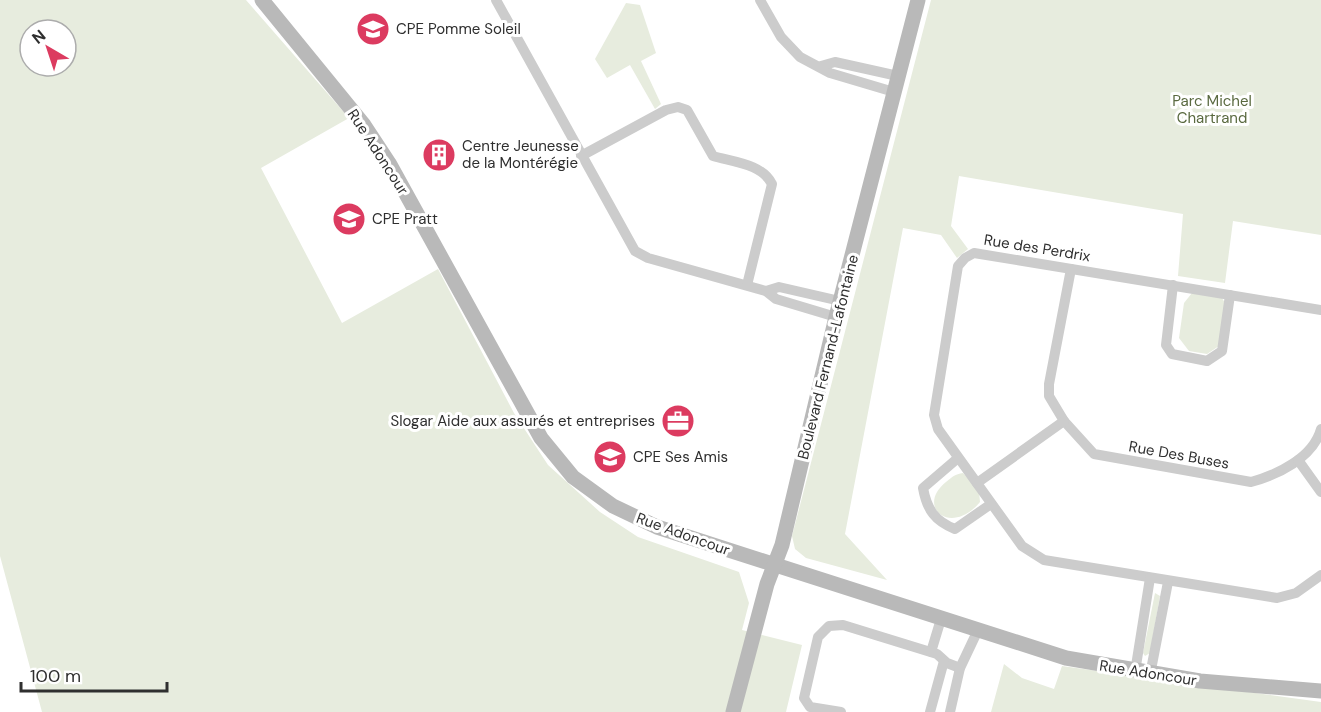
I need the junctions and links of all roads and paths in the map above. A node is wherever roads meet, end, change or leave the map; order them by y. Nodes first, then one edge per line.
1 (262, 0) edge
2 (496, 0) edge
3 (760, 0) edge
4 (918, 0) edge
5 (821, 66) junction
6 (898, 76) junction
7 (894, 92) junction
8 (581, 156) junction
9 (1071, 269) junction
10 (747, 285) junction
11 (1173, 285) junction
12 (766, 291) junction
13 (1230, 295) junction
14 (840, 302) junction
15 (1321, 310) edge
16 (836, 317) junction
17 (1064, 421) junction
18 (1321, 429) edge
19 (958, 458) junction
20 (1298, 460) junction
21 (977, 483) junction
22 (1321, 492) edge
23 (992, 504) junction
24 (774, 565) junction
25 (1321, 576) edge
26 (1150, 578) junction
27 (1168, 582) junction
28 (941, 619) junction
29 (978, 630) junction
30 (931, 652) junction
31 (944, 661) junction
32 (960, 668) junction
33 (1143, 673) junction
34 (1321, 691) edge
35 (733, 712) edge
36 (842, 712) edge
37 (930, 712) edge
38 (950, 712) edge

1 - 24 street, Rue Adoncour
2 - 8 street
3 - 5 street
4 - 6 street, Boulevard Fernand-Lafontaine
5 - 6 street
5 - 7 street
6 - 7 street, Boulevard Fernand-Lafontaine
7 - 14 street, Boulevard Fernand-Lafontaine
8 - 10 street
8 - 10 street
9 - 11 street, Rue des Perdrix
9 - 17 street, Rue Des Buses
9 - 19 street, Rue des Perdrix
10 - 12 street
11 - 13 street, Rue des Perdrix
11 - 13 street
12 - 14 street
12 - 16 street
13 - 15 street, Rue des Perdrix
14 - 16 street, Boulevard Fernand-Lafontaine
16 - 24 street, Boulevard Fernand-Lafontaine
17 - 20 street, Rue Des Buses
17 - 21 street
18 - 20 street, Rue Des Buses
19 - 21 street, Rue des Perdrix
19 - 23 street
20 - 22 street
21 - 23 street, Rue des Perdrix
23 - 26 street, Rue des Perdrix
24 - 28 street, Rue Adoncour
24 - 35 street, Boulevard Fernand-Lafontaine
25 - 27 street, Rue des Perdrix
26 - 27 street, Rue des Perdrix
26 - 33 street
27 - 33 street
28 - 29 street, Rue Adoncour
28 - 30 street
29 - 32 street
29 - 33 street, Rue Adoncour
30 - 31 street
30 - 36 street
31 - 32 street
31 - 37 street
32 - 38 street
33 - 34 street, Rue Adoncour

